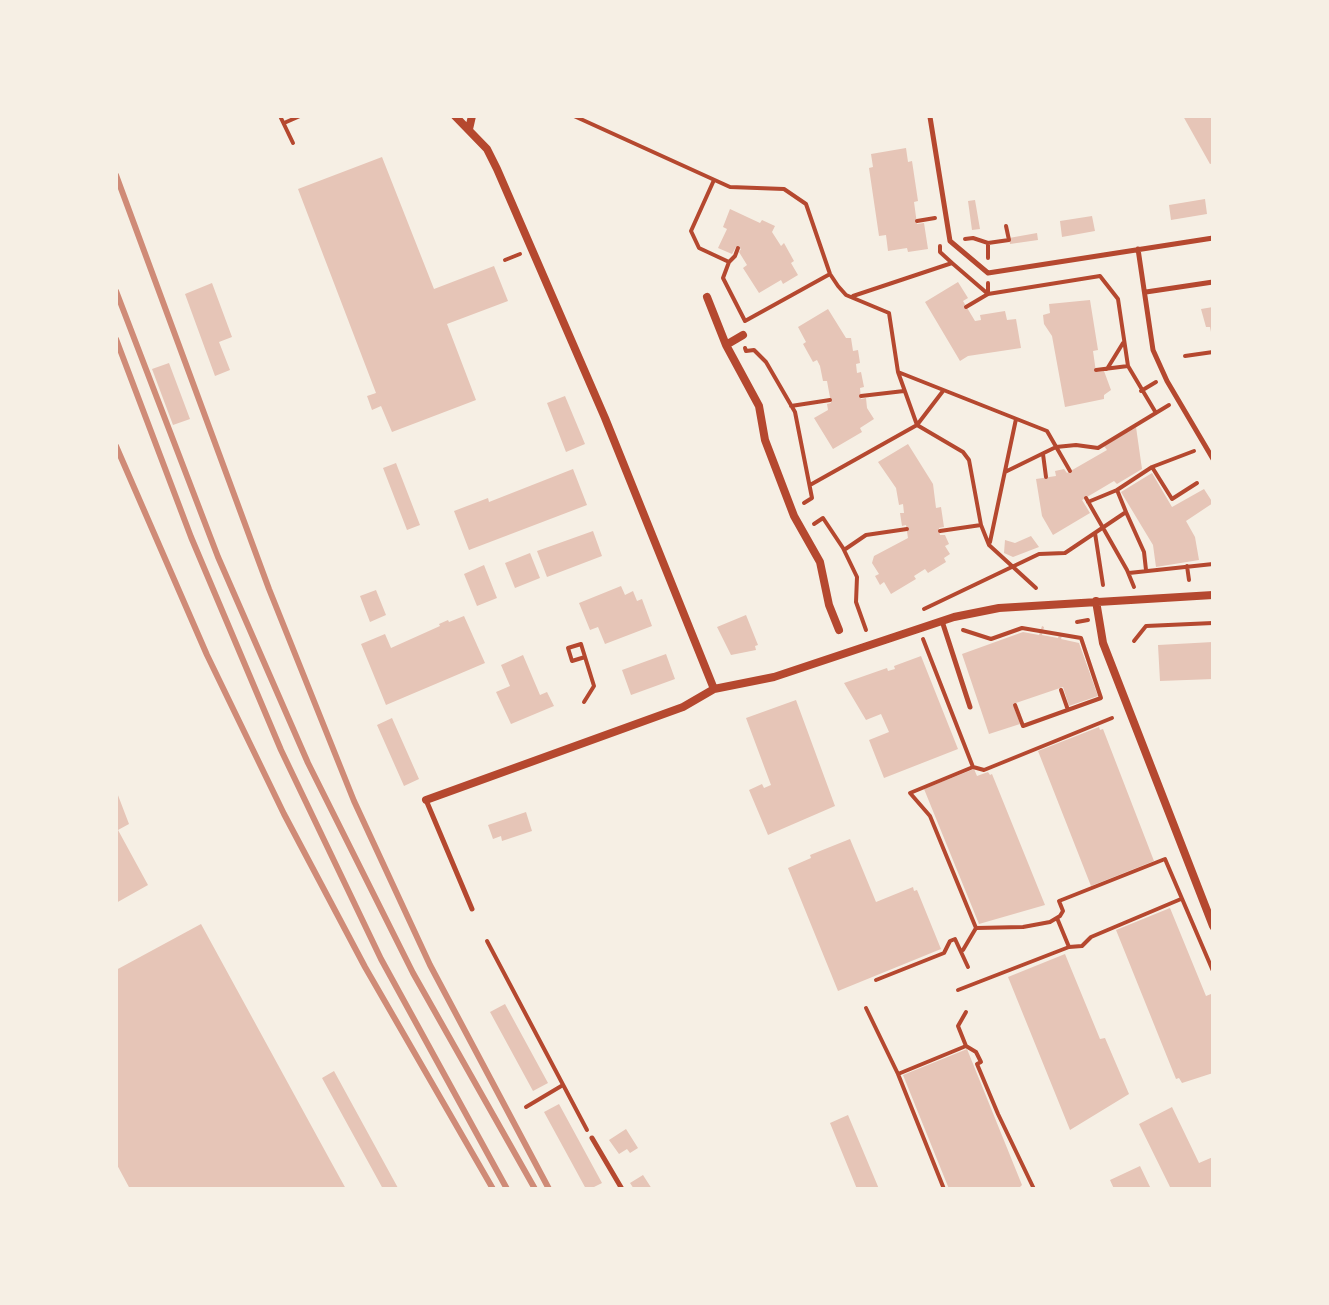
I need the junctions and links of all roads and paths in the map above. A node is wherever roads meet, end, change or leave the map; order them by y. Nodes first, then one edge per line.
1 (280, 116) edge
2 (300, 116) edge
3 (455, 116) edge
4 (472, 116) edge
5 (574, 116) edge
6 (930, 117) edge
7 (283, 124) junction
8 (469, 129) junction
9 (293, 143) dead end
10 (714, 180) junction
11 (935, 218) dead end
12 (917, 221) dead end
13 (1006, 226) dead end
14 (1213, 238) edge
15 (988, 243) dead end
16 (738, 248) dead end
17 (1138, 249) junction
18 (520, 254) dead end
19 (505, 260) dead end
20 (729, 262) junction
21 (830, 274) junction
22 (1213, 282) edge
23 (1146, 292) junction
24 (988, 294) junction
25 (707, 297) dead end
26 (850, 297) junction
27 (966, 307) dead end
28 (745, 321) junction
29 (741, 336) junction
30 (1125, 341) junction
31 (726, 345) junction
32 (1213, 352) edge
33 (1185, 356) dead end
34 (1128, 366) junction
35 (1107, 369) junction
36 (1096, 370) dead end
37 (898, 372) junction
38 (943, 390) junction
39 (904, 391) junction
40 (861, 396) dead end
41 (830, 400) dead end
42 (791, 406) junction
43 (1016, 419) junction
44 (917, 425) junction
45 (1205, 446) junction
46 (1056, 447) junction
47 (1043, 454) junction
48 (1213, 459) edge
49 (1152, 467) junction
50 (1070, 471) dead end
51 (1005, 472) junction
52 (1046, 477) dead end
53 (1197, 483) dead end
54 (810, 485) junction
55 (1117, 490) junction
56 (806, 510) dead end
57 (1126, 512) junction
58 (814, 524) dead end
59 (981, 525) junction
60 (1103, 528) junction
61 (907, 529) dead end
62 (940, 531) dead end
63 (1095, 533) junction
64 (989, 545) junction
65 (844, 550) junction
66 (1213, 564) edge
67 (1187, 565) junction
68 (1010, 567) junction
69 (1147, 571) junction
70 (1129, 573) junction
71 (1189, 580) dead end
72 (1134, 583) dead end
73 (1103, 585) dead end
74 (1036, 588) dead end
75 (1213, 595) edge
76 (1096, 601) junction
77 (924, 609) dead end
78 (941, 620) junction
79 (1213, 623) edge
80 (957, 628) dead end
81 (839, 630) dead end
82 (866, 630) dead end
83 (923, 639) dead end
84 (1134, 641) dead end
85 (585, 657) junction
86 (714, 689) junction
87 (1061, 690) dead end
88 (584, 702) dead end
89 (1015, 705) dead end
90 (970, 707) dead end
91 (1068, 710) junction
92 (1112, 718) dead end
93 (973, 767) junction
94 (426, 800) joint
95 (1181, 899) junction
96 (472, 909) dead end
97 (1057, 918) junction
98 (1213, 926) edge
99 (976, 928) junction
100 (487, 941) dead end
101 (1069, 947) junction
102 (963, 951) junction
103 (968, 967) dead end
104 (1213, 971) edge
105 (876, 980) dead end
106 (958, 990) dead end
107 (866, 1008) dead end
108 (966, 1012) dead end
109 (966, 1046) junction
110 (898, 1074) junction
111 (563, 1085) junction
112 (526, 1107) dead end
113 (592, 1138) joint
114 (622, 1189) edge
115 (944, 1189) edge
116 (1034, 1189) edge

1 - 7 path
2 - 7 path
3 - 8 street
4 - 8 street
5 - 10 path
6 - 17 lane
7 - 9 path
8 - 86 street
10 - 20 path
10 - 21 path
11 - 12 path
13 - 15 path
14 - 17 lane
16 - 20 path
17 - 23 lane
18 - 19 path
20 - 28 path
21 - 26 path
21 - 28 path
22 - 23 lane
23 - 45 lane
24 - 26 path
24 - 27 path
24 - 30 path
25 - 31 street
26 - 37 path
28 - 29 path
29 - 31 street
29 - 42 path
30 - 34 path
30 - 35 path
31 - 81 street
32 - 33 path
34 - 35 path
34 - 46 path
35 - 36 path
37 - 38 path
37 - 39 path
38 - 43 path
38 - 44 path
39 - 40 path
39 - 44 path
41 - 42 path
42 - 54 path
43 - 46 path
43 - 51 path
44 - 54 path
44 - 59 path
45 - 48 lane
45 - 49 path
46 - 47 path
46 - 50 path
47 - 51 path
47 - 52 path
49 - 53 path
49 - 55 path
51 - 64 path
54 - 56 path
55 - 57 path
55 - 60 path
57 - 60 path
57 - 69 path
58 - 65 path
59 - 62 path
59 - 64 path
60 - 63 path
60 - 70 path
61 - 65 path
63 - 68 path
63 - 73 path
64 - 68 path
65 - 82 path
66 - 67 path
67 - 69 path
67 - 71 path
68 - 74 path
68 - 77 path
69 - 70 path
70 - 72 path
75 - 76 street
76 - 78 street
76 - 98 street
78 - 86 street
78 - 90 lane
79 - 84 path
80 - 91 path
83 - 93 path
85 - 85 path
85 - 88 path
86 - 94 street
87 - 91 path
89 - 91 path
92 - 93 path
93 - 99 path
94 - 96 lane
95 - 97 path
95 - 101 path
95 - 104 path
97 - 99 path
97 - 101 path
99 - 102 path
100 - 111 path
101 - 106 path
102 - 103 path
102 - 105 path
107 - 110 path
108 - 109 path
109 - 110 path
109 - 116 path
110 - 115 path
111 - 112 path
111 - 113 path
113 - 114 lane

